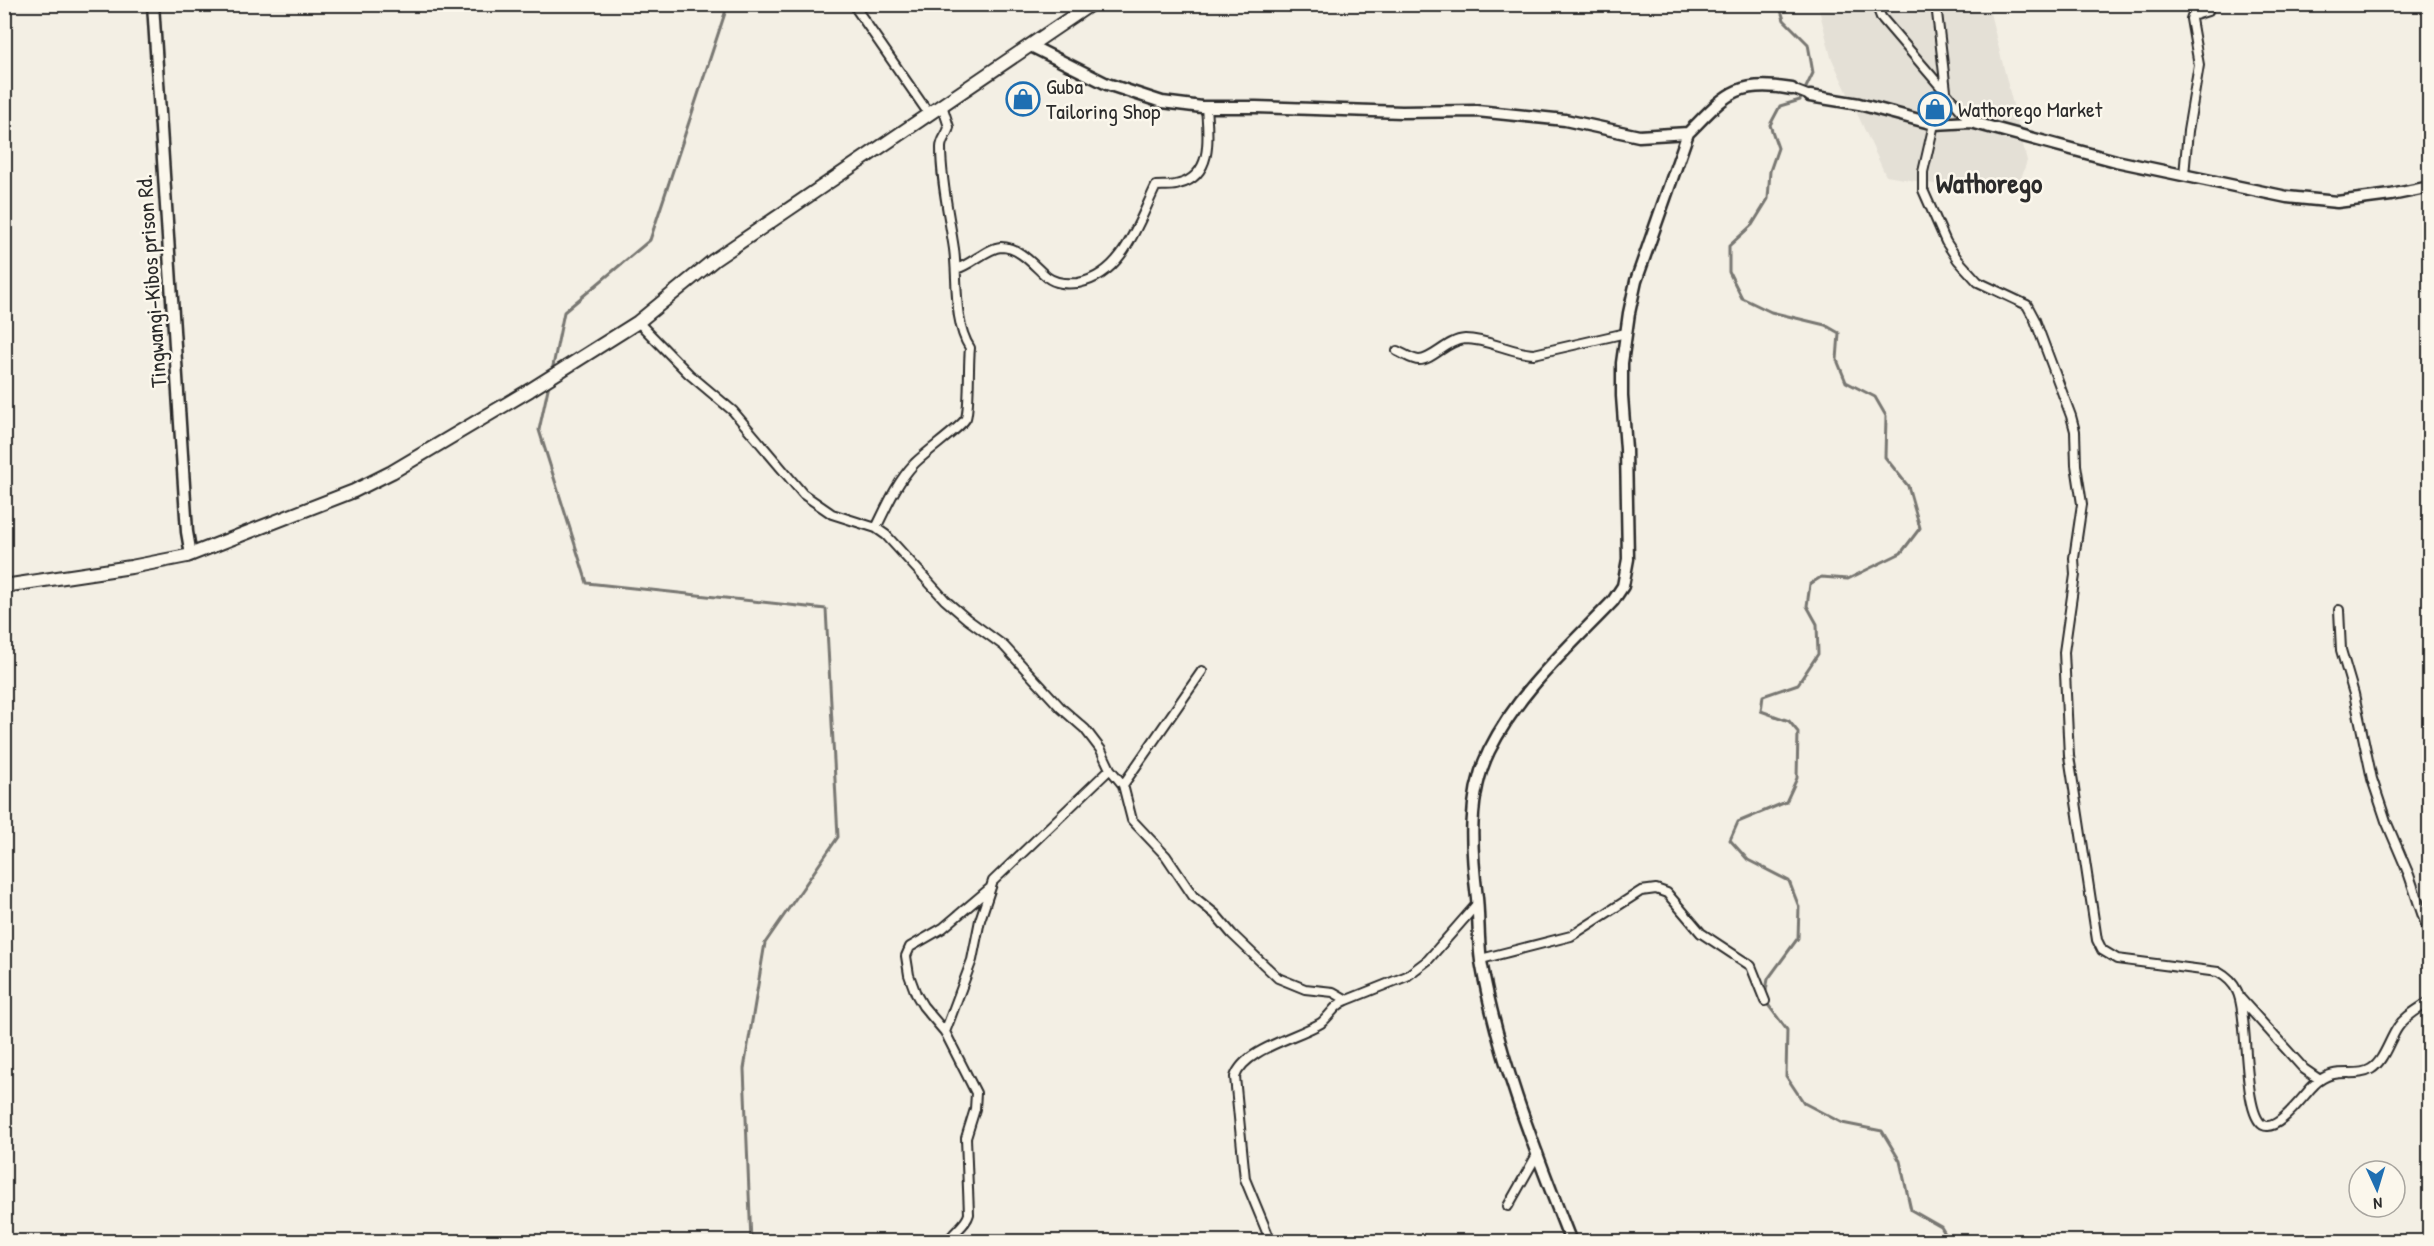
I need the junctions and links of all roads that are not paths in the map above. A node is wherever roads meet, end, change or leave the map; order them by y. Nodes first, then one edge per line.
1 (153, 4) edge
2 (1091, 4) edge
3 (1876, 4) edge
4 (1936, 4) edge
5 (857, 10) dead end
6 (2208, 11) dead end
7 (1031, 46) junction
8 (1792, 89) joint
9 (1946, 91) junction
10 (1810, 96) joint
11 (942, 105) junction
12 (1206, 108) junction
13 (929, 114) junction
14 (1971, 122) junction
15 (1934, 124) junction
16 (1688, 133) junction
17 (2184, 175) junction
18 (2430, 187) edge
19 (956, 269) junction
20 (638, 322) junction
21 (1626, 333) junction
22 (1397, 351) dead end
23 (876, 528) junction
24 (191, 555) junction
25 (4, 586) edge
26 (2339, 610) dead end
27 (1202, 671) dead end
28 (1110, 769) junction
29 (1123, 785) junction
30 (989, 889) junction
31 (1477, 904) junction
32 (2430, 937) edge
33 (1481, 959) junction
34 (2240, 997) junction
35 (1347, 1000) junction
36 (1765, 1001) dead end
37 (2430, 1001) edge
38 (945, 1032) junction
39 (2320, 1080) junction
40 (1538, 1153) junction
41 (1508, 1206) dead end
42 (948, 1242) edge
43 (1271, 1242) edge
44 (1571, 1242) edge

1 - 24 street, Tingwangi-Kibos prison Rd.
2 - 7 main road
3 - 9 street
4 - 9 street
5 - 13 street
6 - 17 street
7 - 11 main road
7 - 12 street
8 - 10 street
8 - 16 street
9 - 14 street
10 - 15 street
11 - 13 main road
11 - 19 street
12 - 16 street
12 - 19 street
13 - 20 main road
14 - 15 street
14 - 17 street
15 - 34 street
16 - 21 street
17 - 18 street
19 - 23 street
20 - 23 street
20 - 24 main road
21 - 22 street
21 - 31 street
23 - 28 street
24 - 25 main road
26 - 32 street
27 - 29 street
28 - 29 street
28 - 30 street
29 - 35 street
30 - 38 street
30 - 38 street
31 - 33 street
31 - 35 street
33 - 36 street
33 - 40 street
34 - 39 street
34 - 39 street
35 - 43 street
37 - 39 street
38 - 42 street
40 - 41 street
40 - 44 street

